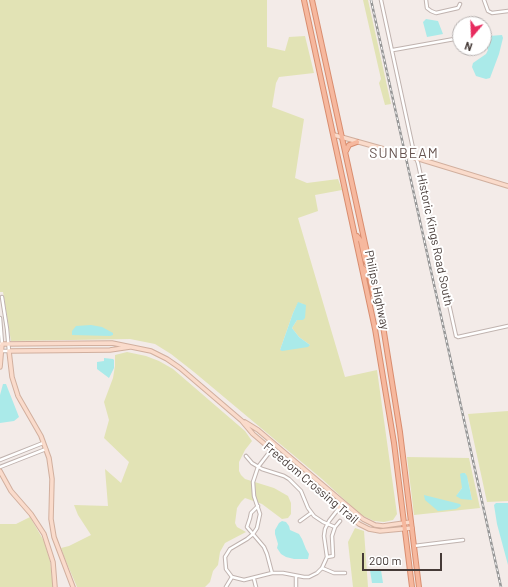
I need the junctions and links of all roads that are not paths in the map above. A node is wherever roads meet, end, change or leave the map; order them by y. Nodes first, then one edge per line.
1 (304, 0) edge
2 (382, 0) edge
3 (426, 0) edge
4 (484, 0) edge
5 (312, 2) edge
6 (460, 4) dead end
7 (305, 6) junction
8 (508, 11) edge
9 (452, 39) edge
10 (393, 50) junction
11 (334, 135) junction
12 (342, 138) junction
13 (357, 142) junction
14 (345, 152) junction
15 (416, 158) junction
16 (508, 185) edge
17 (355, 234) junction
18 (370, 264) junction
19 (363, 268) junction
20 (2, 297) dead end
21 (378, 300) junction
22 (0, 318) edge
23 (508, 326) edge
24 (1, 344) edge
25 (8, 344) junction
26 (131, 347) junction
27 (1, 351) edge
28 (9, 351) junction
29 (388, 356) junction
30 (380, 357) junction
31 (0, 367) edge
32 (242, 421) junction
33 (43, 443) junction
34 (394, 443) junction
35 (275, 445) junction
36 (46, 449) junction
37 (271, 450) junction
38 (246, 456) dead end
39 (0, 460) edge
40 (403, 461) junction
41 (0, 467) edge
42 (258, 467) junction
43 (0, 471) edge
44 (344, 503) junction
45 (258, 506) junction
46 (340, 508) junction
47 (311, 513) junction
48 (300, 521) dead end
49 (340, 521) dead end
50 (412, 522) junction
51 (327, 524) junction
52 (404, 524) junction
53 (375, 525) junction
54 (335, 527) junction
55 (412, 528) junction
56 (404, 529) junction
57 (373, 530) junction
58 (253, 534) junction
59 (463, 540) dead end
60 (414, 546) junction
61 (327, 557) junction
62 (322, 568) junction
63 (272, 573) junction
64 (345, 573) dead end
65 (296, 576) junction
66 (232, 577) junction
67 (254, 579) junction
68 (55, 587) edge
69 (74, 587) edge
70 (226, 587) edge
71 (256, 587) edge
72 (296, 587) edge
73 (412, 587) edge
74 (420, 587) edge

1 - 7 main road, Philips Highway
2 - 10 street, Historic Kings Road South
3 - 6 street
4 - 8 street
5 - 7 street
5 - 12 main road, Philips Highway
7 - 11 main road, Philips Highway
9 - 10 street
10 - 15 street, Historic Kings Road South
11 - 12 street
11 - 17 main road, Philips Highway
12 - 13 street
12 - 14 main road, Philips Highway
13 - 14 main road
13 - 15 street
14 - 18 main road, Philips Highway
15 - 16 street
15 - 23 street, Historic Kings Road South
17 - 18 main road
17 - 19 main road, Philips Highway
18 - 21 main road, Philips Highway
19 - 21 main road
19 - 30 main road, Philips Highway
20 - 25 street
21 - 29 main road, Philips Highway
22 - 24 street
24 - 25 street, Freedom Crossing Trail
24 - 27 street
25 - 26 street, Freedom Crossing Trail
25 - 28 street
26 - 28 street, Freedom Crossing Trail
26 - 32 street, Freedom Crossing Trail
27 - 28 street, Freedom Crossing Trail
27 - 31 street
28 - 33 street
29 - 30 main road
29 - 40 main road, Philips Highway
30 - 34 main road, Philips Highway
32 - 35 street, Freedom Crossing Trail
32 - 37 street, Freedom Crossing Trail
33 - 36 street
33 - 39 street
34 - 40 main road
34 - 52 main road, Philips Highway
35 - 37 street
35 - 44 street, Freedom Crossing Trail
36 - 41 street
36 - 69 street
37 - 42 street
37 - 46 street, Freedom Crossing Trail
38 - 42 street
40 - 50 main road, Philips Highway
42 - 45 street
42 - 47 street
43 - 68 street
44 - 46 street
44 - 53 street, Freedom Crossing Trail
45 - 58 street
45 - 58 street
46 - 51 street
46 - 57 street, Freedom Crossing Trail
47 - 48 street
47 - 51 street
49 - 54 street
50 - 52 street, Freedom Crossing Trail
50 - 55 main road, Philips Highway
51 - 54 street
51 - 61 street
52 - 53 street, Freedom Crossing Trail
52 - 56 main road, Philips Highway
53 - 57 street
54 - 61 street
55 - 56 street, Freedom Crossing Trail
55 - 60 main road, Philips Highway
56 - 57 street, Freedom Crossing Trail
56 - 73 main road, Philips Highway
58 - 63 street
58 - 66 street
59 - 60 street
60 - 74 main road, Philips Highway
61 - 62 street
62 - 64 street
62 - 65 street
63 - 65 street
63 - 67 street
65 - 72 street
66 - 67 street
66 - 70 street
67 - 71 street

